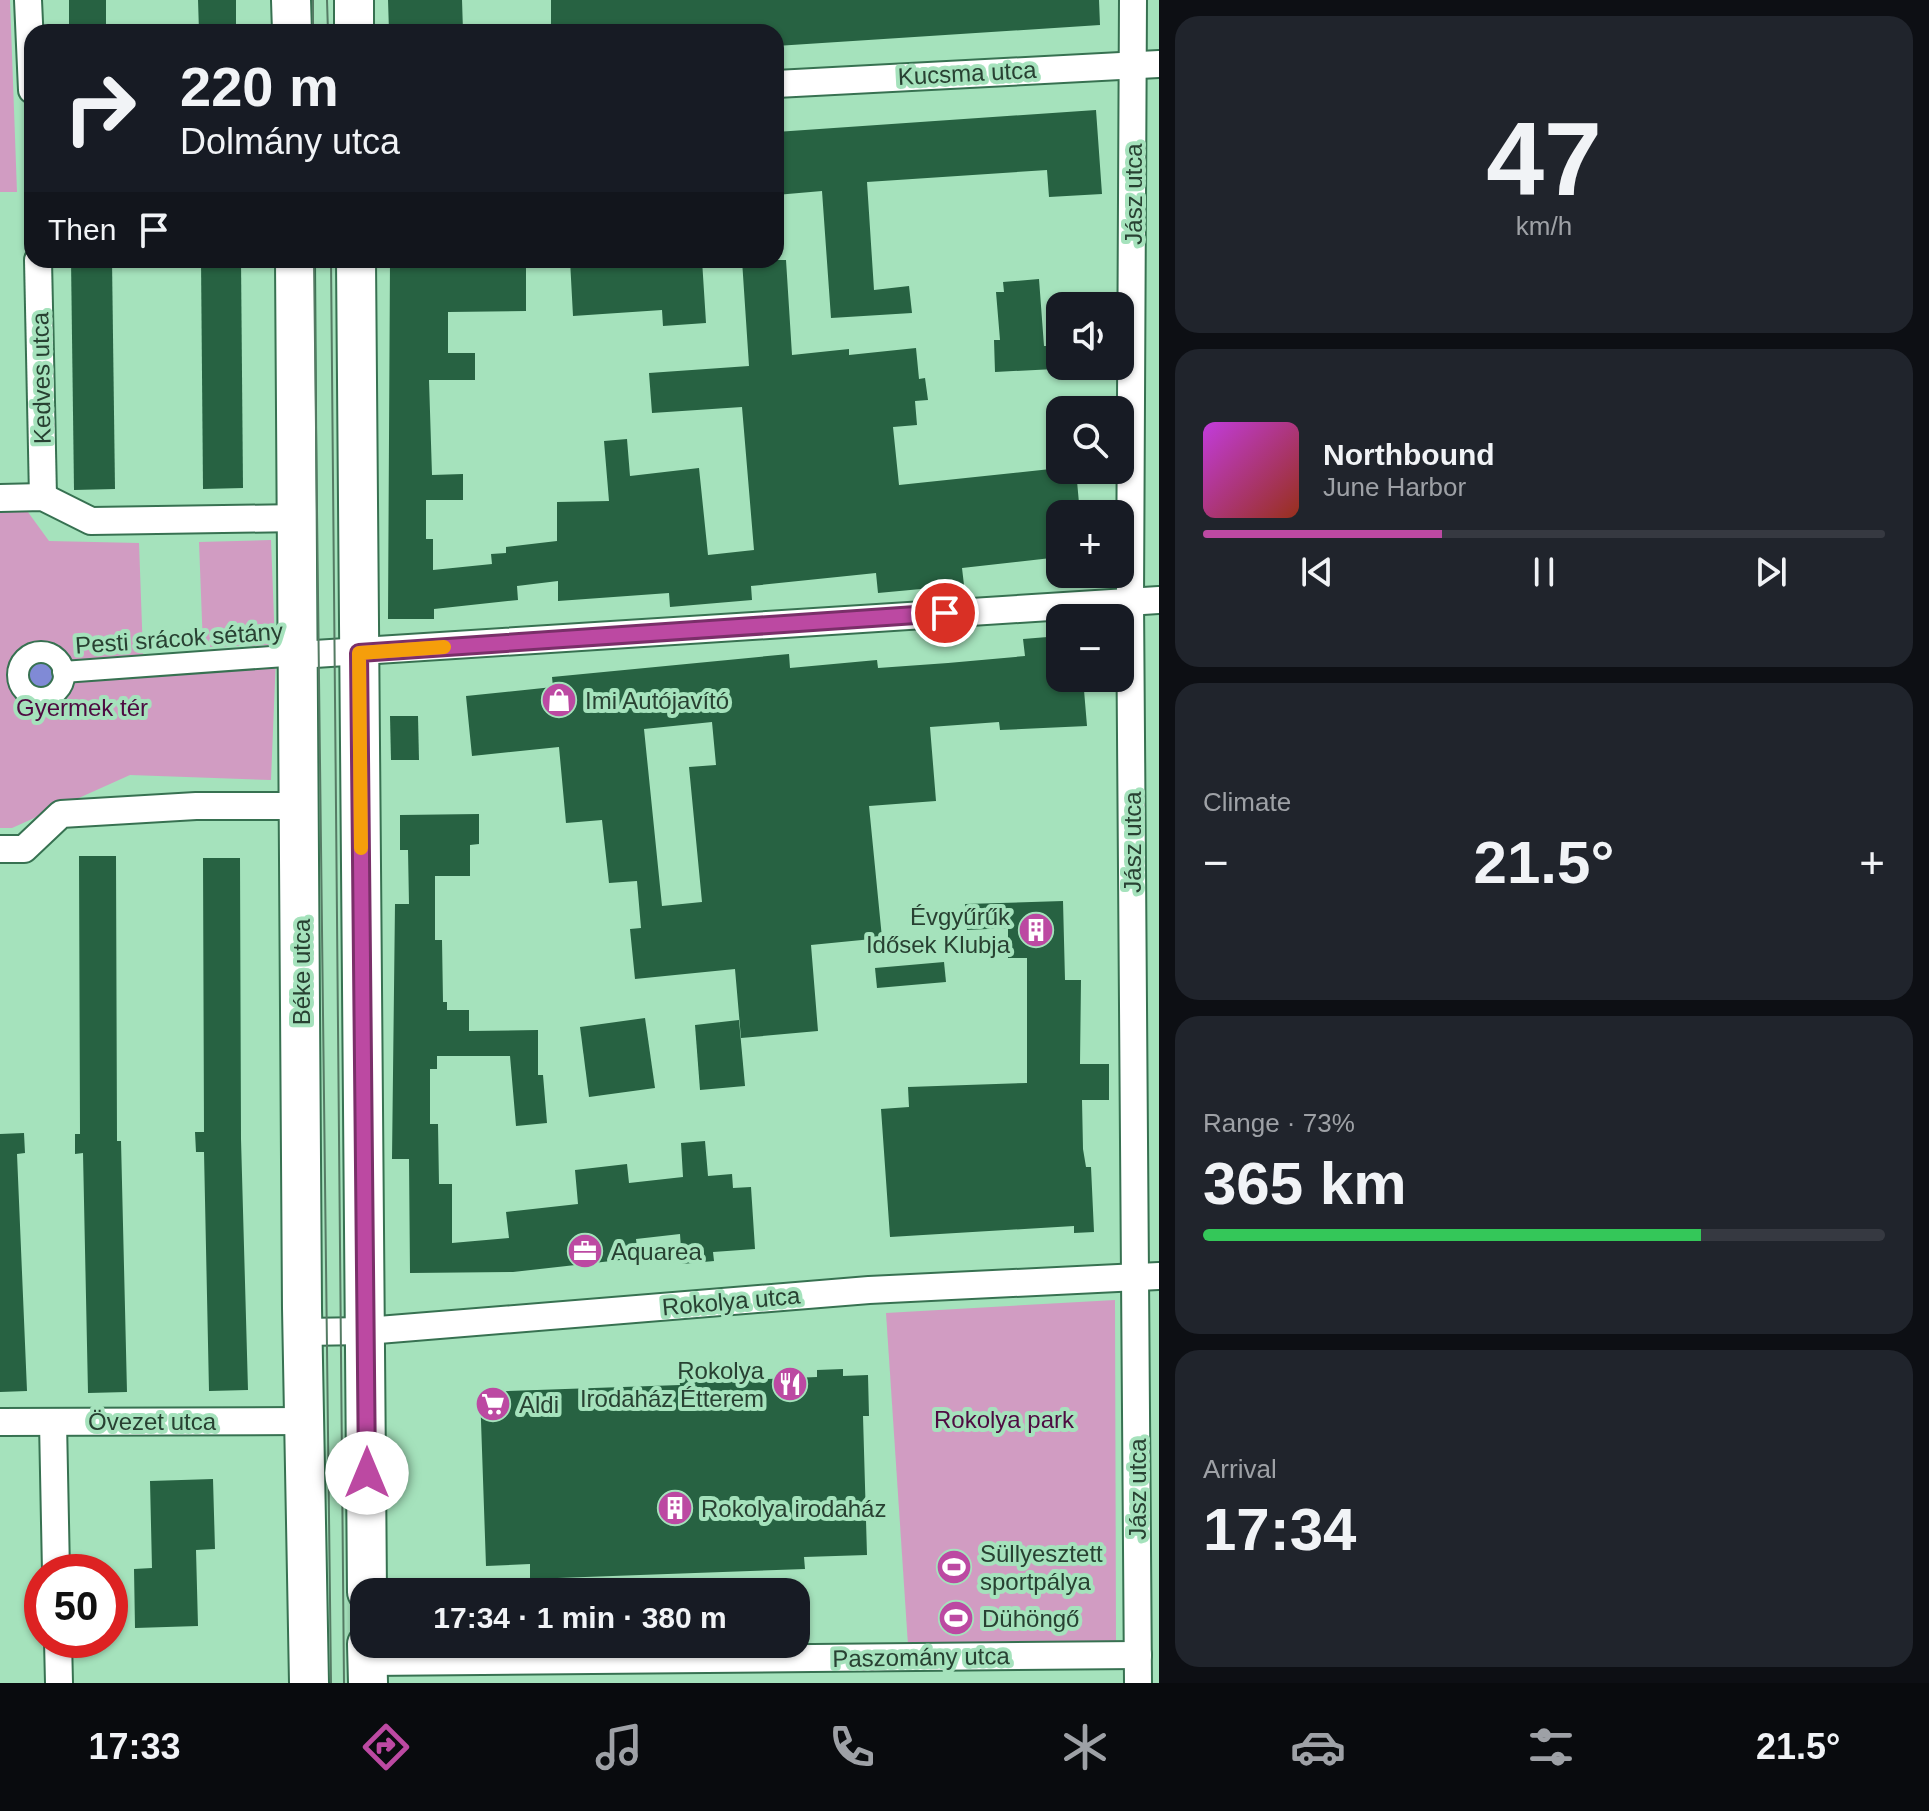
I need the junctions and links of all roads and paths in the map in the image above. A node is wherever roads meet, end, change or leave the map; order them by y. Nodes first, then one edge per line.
1 (28, 0) edge
2 (291, 0) edge
3 (354, 0) edge
4 (1133, 0) edge
5 (29, 24) edge
6 (292, 24) edge
7 (354, 24) edge
8 (1146, 64) edge
9 (784, 84) edge
10 (38, 268) edge
11 (295, 268) edge
12 (356, 268) edge
13 (43, 497) junction
14 (0, 498) edge
15 (299, 518) junction
16 (1130, 600) junction
17 (1159, 600) edge
18 (359, 653) junction
19 (299, 655) junction
20 (63, 672) junction
21 (9, 675) edge
22 (300, 806) junction
23 (0, 849) edge
24 (1147, 1276) edge
25 (366, 1331) junction
26 (303, 1332) junction
27 (304, 1421) junction
28 (0, 1422) edge
29 (53, 1422) junction
30 (56, 1554) edge
31 (367, 1578) edge
32 (1138, 1655) junction
33 (58, 1658) edge
34 (368, 1663) edge
35 (59, 1683) edge
36 (309, 1683) edge
37 (1138, 1683) edge

1 - 5 street
2 - 6 main road
3 - 7 main road
4 - 8 street, Jász utca
8 - 9 street, Kucsma utca
8 - 16 street, Jász utca
10 - 13 street, Kedves utca
11 - 15 main road, Béke utca
12 - 18 main road
13 - 14 street
13 - 15 street
15 - 19 main road, Béke utca
16 - 17 street
16 - 18 street
16 - 24 street, Jász utca
18 - 19 street
18 - 25 main road
19 - 20 street, Pesti srácok sétány
19 - 22 main road, Béke utca
20 - 21 street, Pesti srácok sétány
20 - 21 street, Pesti srácok sétány
22 - 23 street
22 - 26 main road, Béke utca
24 - 25 street, Rokolya utca
24 - 32 street, Jász utca
25 - 26 street, Rokolya utca
25 - 31 main road
26 - 27 main road, Béke utca
27 - 29 street, Övezet utca
27 - 36 main road, Béke utca
28 - 29 street, Övezet utca
29 - 30 street
32 - 34 street, Paszomány utca
32 - 37 street, Jász utca
33 - 35 street

